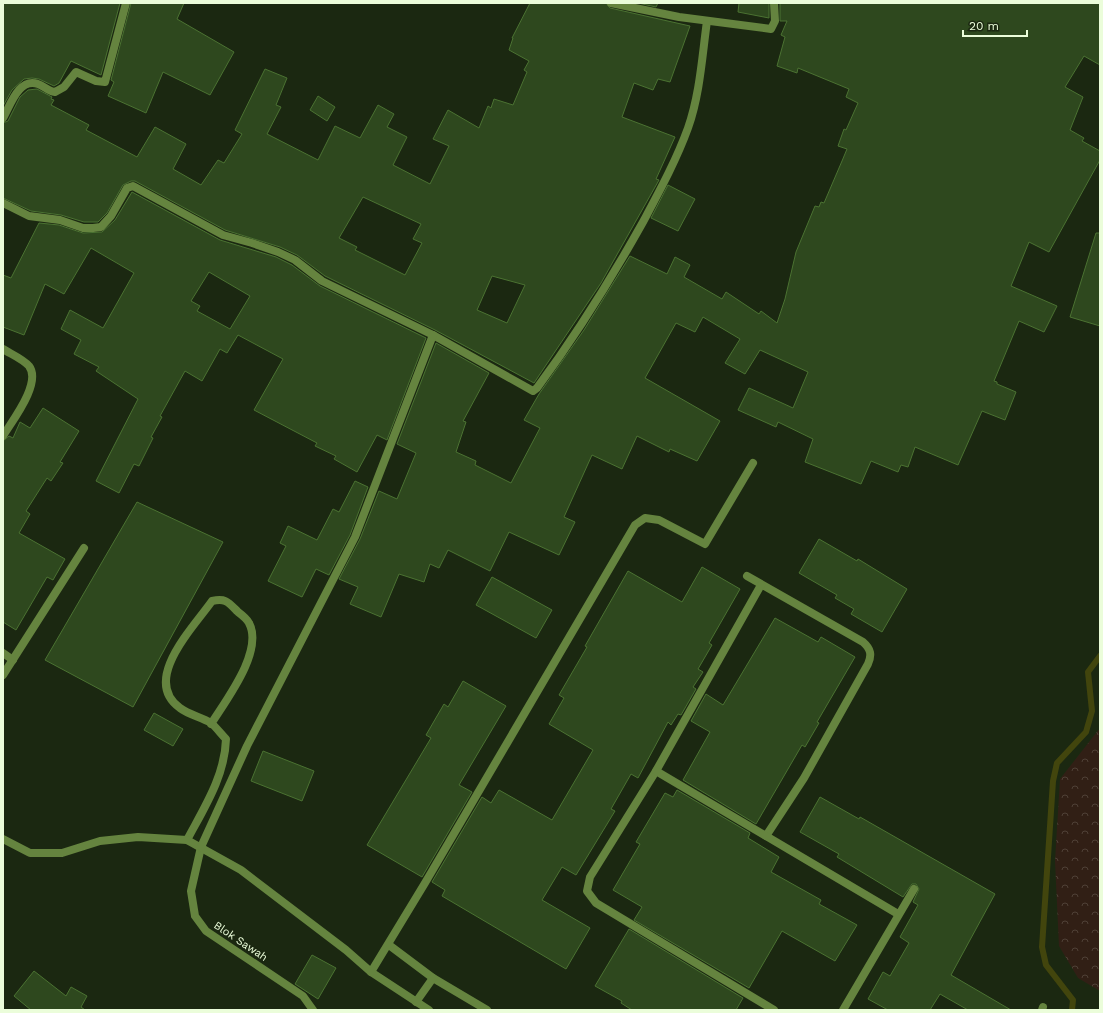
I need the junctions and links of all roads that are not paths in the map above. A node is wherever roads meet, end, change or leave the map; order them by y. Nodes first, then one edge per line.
1 (126, 3) edge
2 (611, 3) edge
3 (774, 3) edge
4 (707, 21) junction
5 (3, 118) edge
6 (3, 203) edge
7 (432, 335) junction
8 (3, 349) edge
9 (3, 436) edge
10 (753, 464) dead end
11 (84, 548) dead end
12 (747, 576) dead end
13 (761, 585) junction
14 (3, 653) edge
15 (13, 660) junction
16 (3, 676) edge
17 (211, 724) junction
18 (656, 770) junction
19 (766, 836) junction
20 (3, 839) edge
21 (188, 840) junction
22 (201, 847) junction
23 (914, 889) dead end
24 (898, 914) junction
25 (389, 945) junction
26 (371, 972) junction
27 (433, 978) junction
28 (416, 1002) junction
29 (313, 1010) edge
30 (429, 1010) edge
31 (487, 1010) edge
32 (774, 1010) edge
33 (843, 1010) edge

1 - 5 street
2 - 4 street
3 - 4 street
4 - 7 street
6 - 7 street
7 - 22 street, Blok Sawah
8 - 9 street
10 - 25 street
11 - 15 street
12 - 13 street
13 - 18 street
13 - 19 street
14 - 15 street
15 - 16 street
17 - 17 street
17 - 21 street
18 - 19 street
18 - 32 street
19 - 24 street
20 - 21 street
21 - 22 street
22 - 26 street
22 - 29 street, Blok Sawah
23 - 24 street
24 - 33 street
25 - 26 street
25 - 27 street
26 - 28 street
27 - 28 street
27 - 31 street
28 - 30 street

